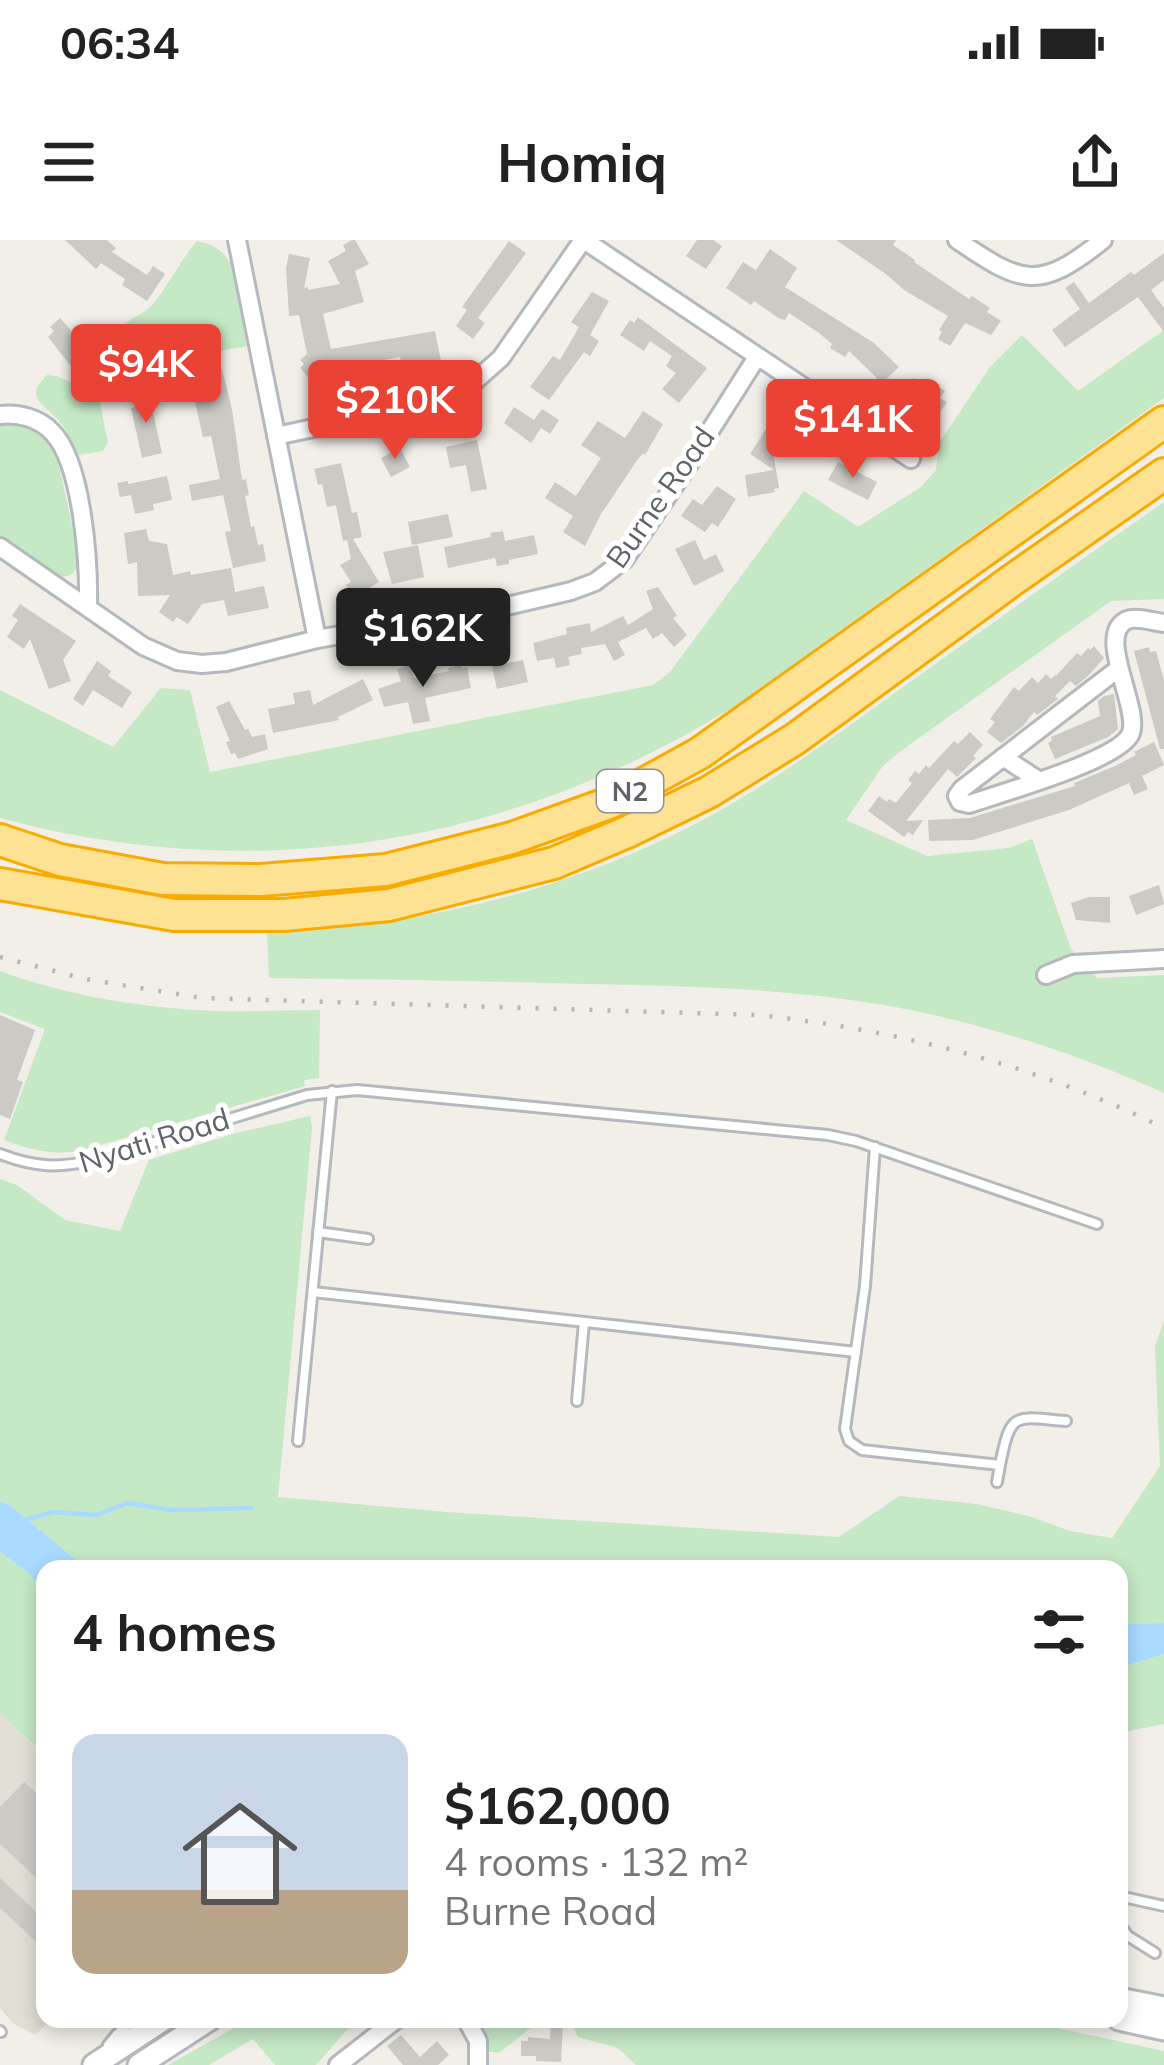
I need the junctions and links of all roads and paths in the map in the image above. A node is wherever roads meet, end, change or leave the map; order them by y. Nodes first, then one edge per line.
1 (237, 240) edge
2 (584, 240) edge
3 (957, 240) edge
4 (1103, 240) edge
5 (757, 357) junction
6 (0, 415) edge
7 (1164, 422) edge
8 (276, 436) junction
9 (911, 459) dead end
10 (1164, 474) edge
11 (0, 547) edge
12 (88, 607) junction
13 (1164, 623) edge
14 (317, 639) junction
15 (1118, 669) junction
16 (1003, 757) junction
17 (1038, 780) junction
18 (0, 840) edge
19 (0, 884) edge
20 (1164, 959) edge
21 (1046, 975) dead end
22 (332, 1091) junction
23 (875, 1147) junction
24 (0, 1154) edge
25 (1097, 1224) dead end
26 (318, 1232) junction
27 (368, 1239) dead end
28 (313, 1292) junction
29 (584, 1322) junction
30 (856, 1352) junction
31 (577, 1402) dead end
32 (1066, 1421) dead end
33 (298, 1441) dead end
34 (1000, 1465) junction
35 (997, 1482) dead end
36 (1128, 1898) edge
37 (1164, 1906) edge
38 (1128, 1936) edge
39 (1155, 1953) dead end
40 (1128, 2001) edge
41 (1164, 2008) edge
42 (1128, 2021) edge
43 (124, 2028) edge
44 (150, 2028) edge
45 (196, 2028) edge
46 (385, 2028) edge
47 (471, 2028) edge
48 (1164, 2029) edge
49 (96, 2063) edge
50 (139, 2065) edge
51 (338, 2065) edge
52 (478, 2065) edge

1 - 8 street
2 - 5 street
2 - 8 street
3 - 4 street
5 - 9 street
5 - 14 street, Burne Road
6 - 12 street
7 - 18 highway, N2
8 - 14 street
10 - 19 highway, N2
11 - 12 street, Burne Road
12 - 14 street, Burne Road
13 - 15 street
15 - 16 street
15 - 17 street
16 - 17 street
16 - 17 street
20 - 21 street
22 - 23 lane, Nyati Road
22 - 24 lane, Nyati Road
22 - 26 lane
23 - 25 lane, Nyati Road
23 - 30 lane
26 - 27 lane
26 - 28 lane
28 - 29 lane
28 - 33 lane
29 - 30 lane
29 - 31 lane
30 - 34 lane
32 - 34 lane
34 - 35 lane
36 - 37 lane
38 - 39 lane
40 - 41 street
42 - 48 street
43 - 49 lane
44 - 49 street
45 - 50 street
46 - 51 street
47 - 52 street

